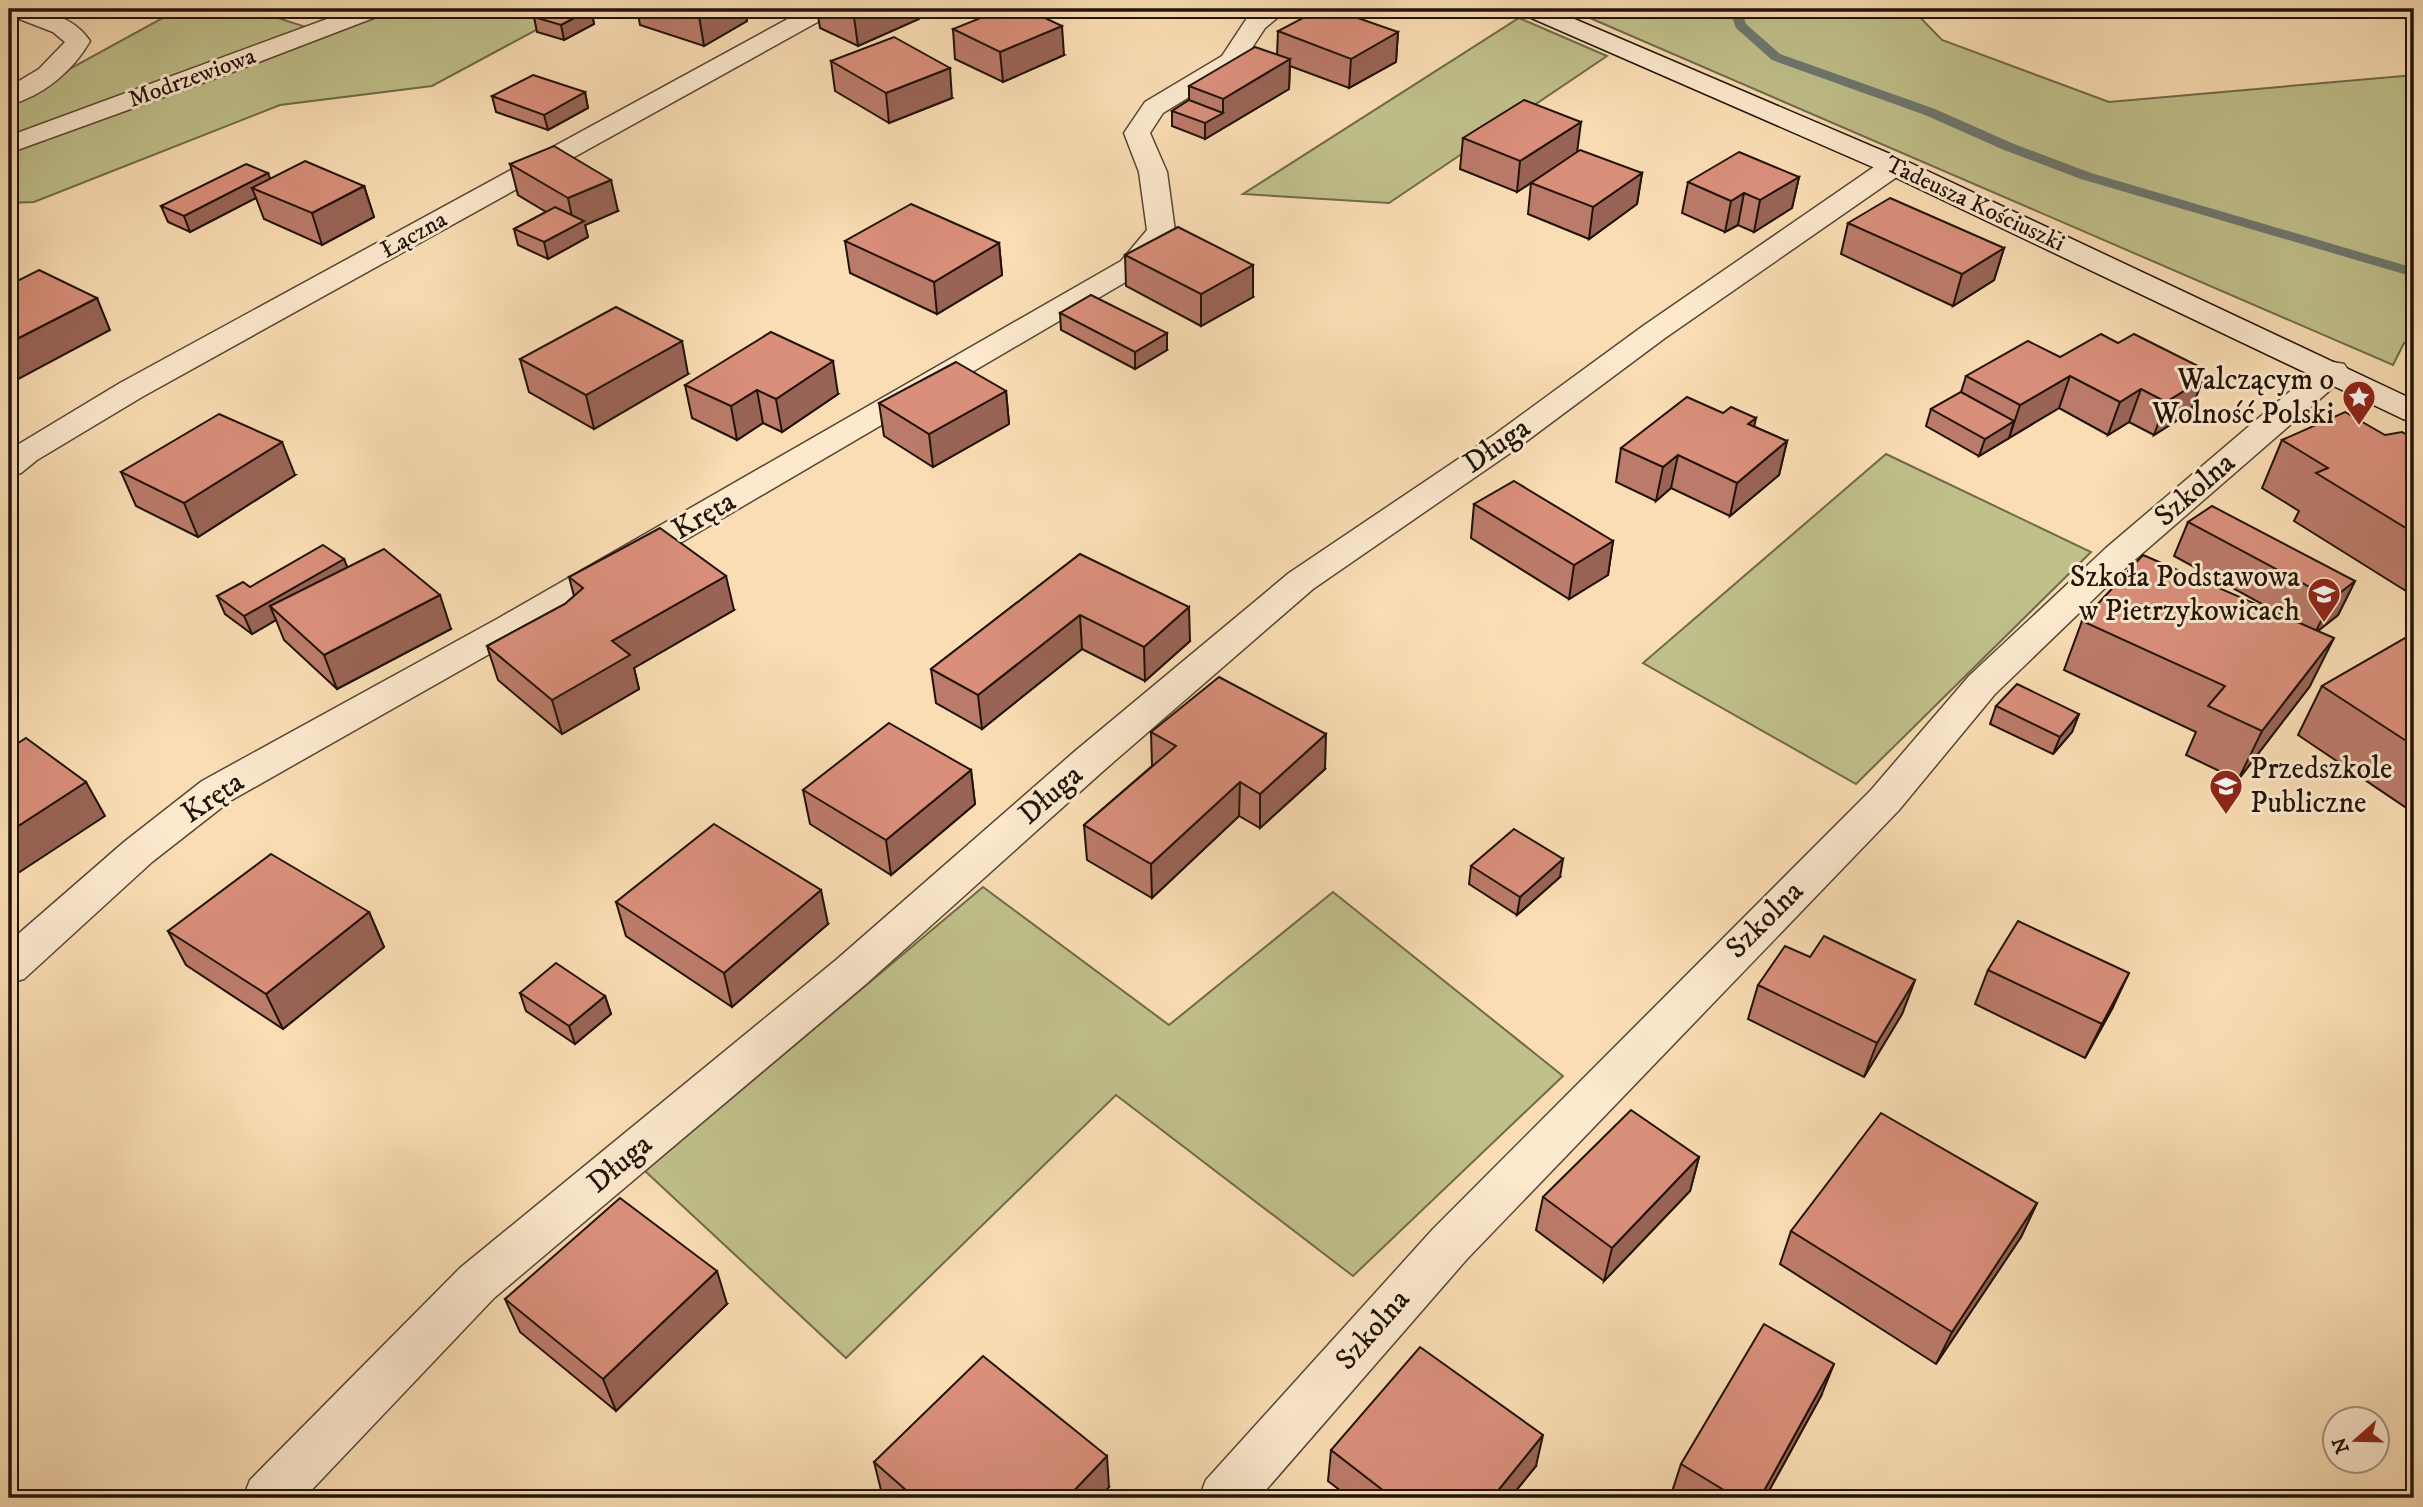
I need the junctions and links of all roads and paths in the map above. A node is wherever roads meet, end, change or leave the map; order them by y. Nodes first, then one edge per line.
1 (16, 9) edge
2 (375, 9) edge
3 (823, 9) edge
4 (1276, 9) edge
5 (1531, 9) edge
6 (9, 97) edge
7 (9, 145) edge
8 (1894, 166) junction
9 (2333, 371) junction
10 (2414, 412) edge
11 (9, 466) edge
12 (9, 967) edge
13 (269, 1498) edge
14 (1225, 1498) edge

1 - 6 street
2 - 7 street, Modrzewiowa
3 - 11 street, Łączna
4 - 12 street, Kręta
5 - 8 street, Tadeusza Kościuszki
8 - 9 street, Tadeusza Kościuszki
8 - 13 street, Długa
9 - 10 street, Tadeusza Kościuszki
9 - 14 street, Szkolna

